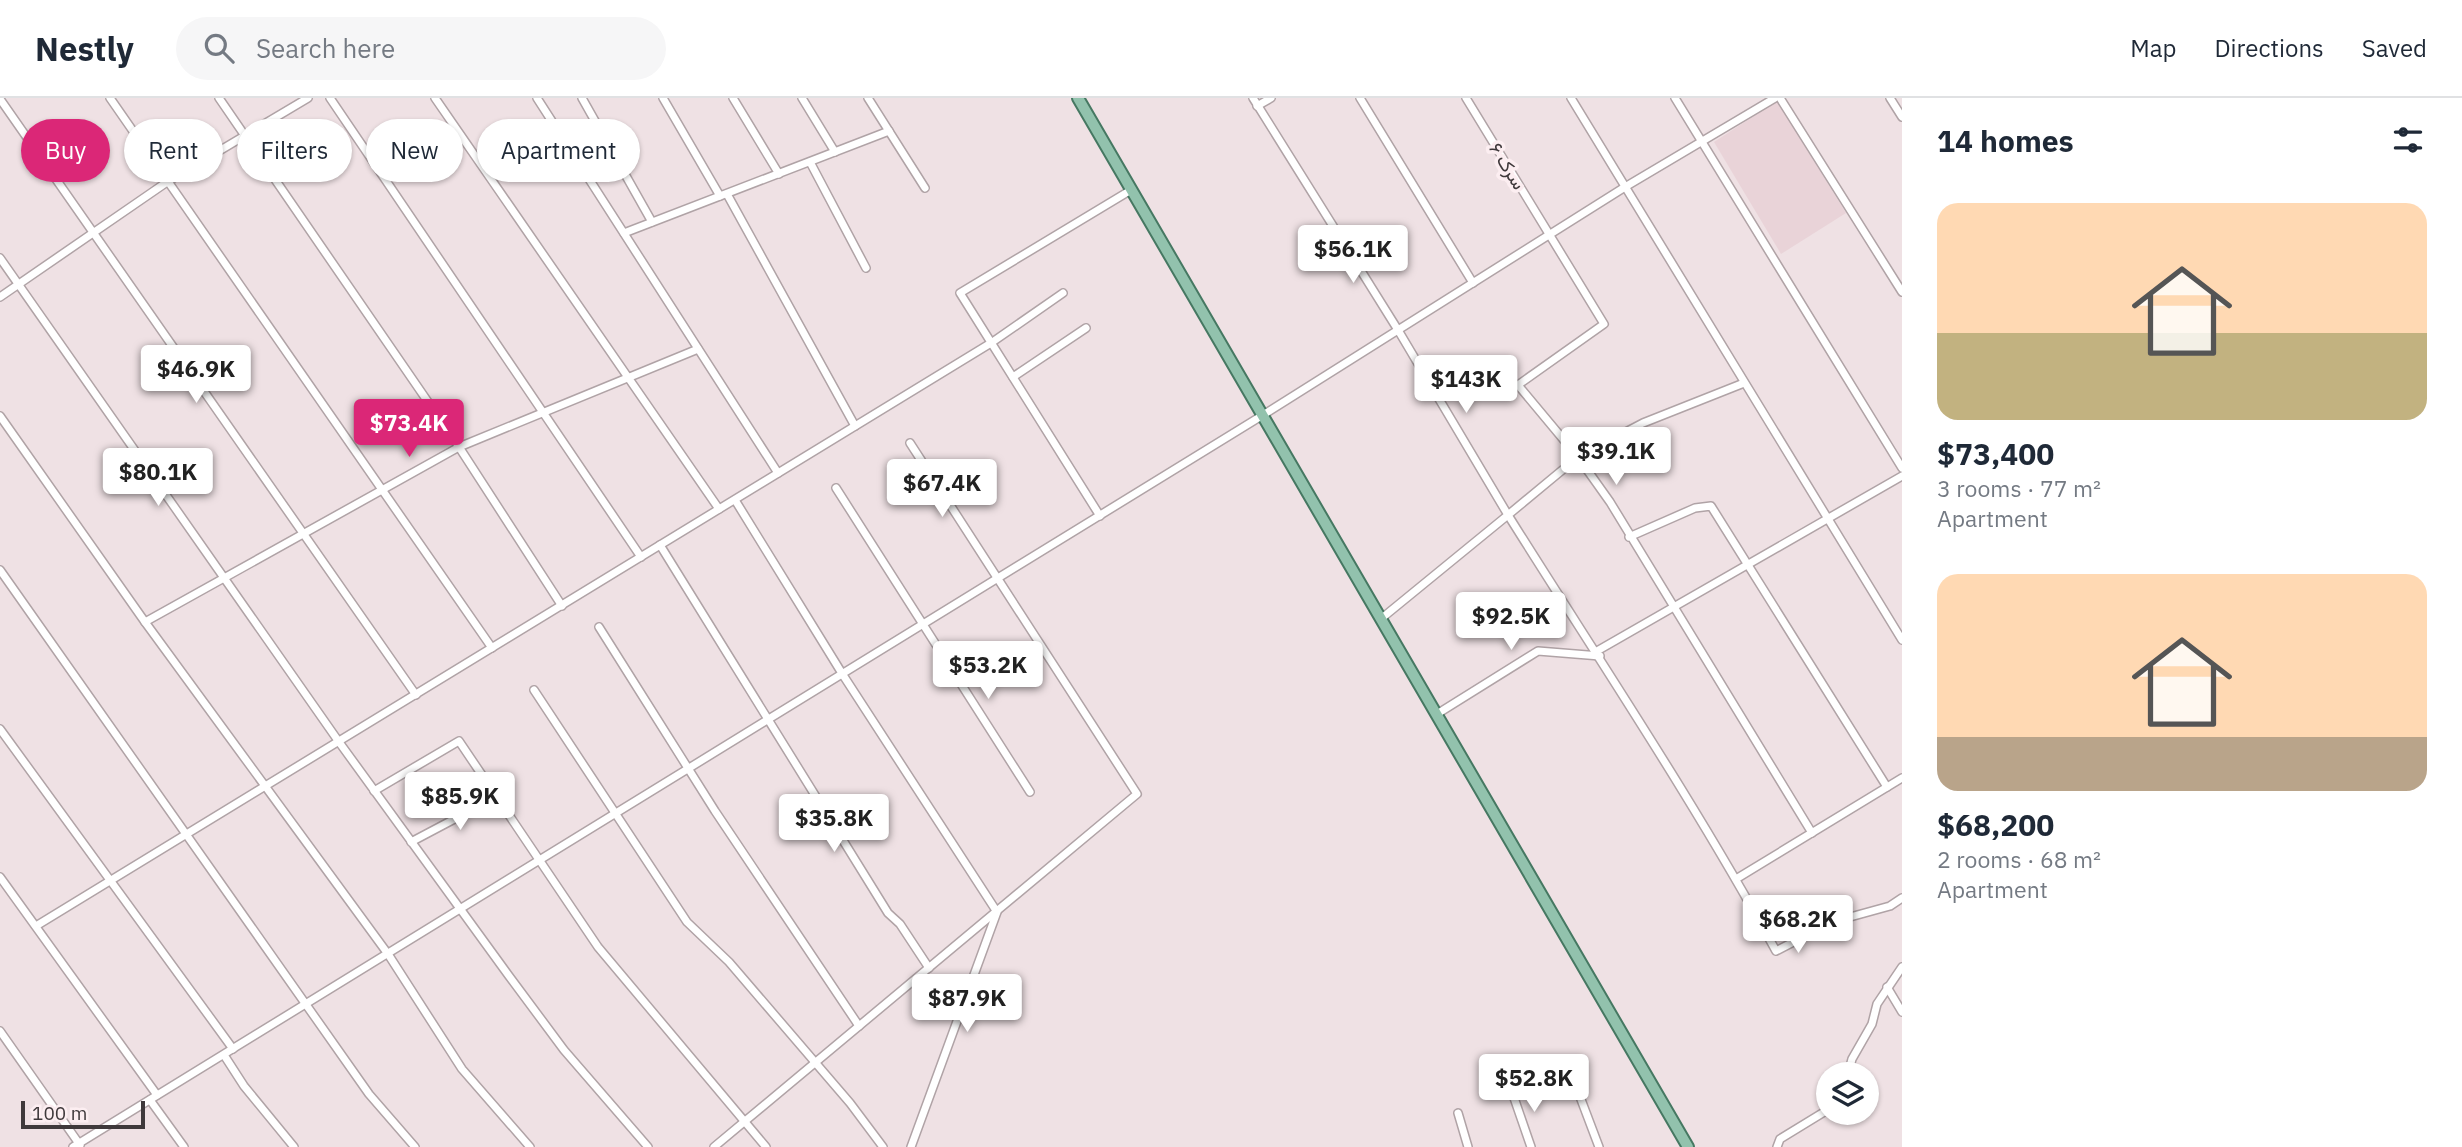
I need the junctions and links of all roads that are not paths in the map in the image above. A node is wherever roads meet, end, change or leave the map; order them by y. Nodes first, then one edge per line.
1 (110, 98) edge
2 (219, 98) edge
3 (308, 98) edge
4 (330, 98) edge
5 (435, 98) edge
6 (537, 98) edge
7 (582, 98) edge
8 (663, 98) edge
9 (733, 98) edge
10 (802, 98) edge
11 (868, 98) edge
12 (1078, 98) edge
13 (1252, 98) edge
14 (1271, 98) edge
15 (1360, 98) edge
16 (1466, 98) edge
17 (1571, 98) edge
18 (1675, 98) edge
19 (1777, 98) edge
20 (1890, 98) edge
21 (0, 99) edge
22 (1257, 106) junction
23 (1902, 117) edge
24 (124, 119) edge
25 (273, 119) edge
26 (237, 123) edge
27 (889, 131) junction
28 (1701, 140) junction
29 (835, 152) junction
30 (810, 162) junction
31 (779, 174) junction
32 (167, 182) joint
33 (278, 182) edge
34 (1625, 187) junction
35 (925, 188) dead end
36 (1131, 190) junction
37 (723, 195) junction
38 (652, 222) junction
39 (92, 232) junction
40 (624, 233) junction
41 (1550, 234) junction
42 (0, 258) edge
43 (866, 268) dead end
44 (1473, 283) junction
45 (18, 284) junction
46 (1902, 292) edge
47 (1063, 293) dead end
48 (0, 297) edge
49 (1086, 328) dead end
50 (1398, 330) junction
51 (991, 343) junction
52 (698, 349) junction
53 (1013, 377) junction
54 (628, 378) junction
55 (1744, 383) junction
56 (542, 411) junction
57 (1263, 415) junction
58 (0, 416) edge
59 (855, 426) junction
60 (910, 443) dead end
61 (459, 447) junction
62 (1578, 457) junction
63 (1902, 468) edge
64 (778, 473) junction
65 (1902, 476) edge
66 (836, 488) dead end
67 (381, 490) junction
68 (735, 500) junction
69 (719, 509) junction
70 (1100, 516) junction
71 (1508, 516) junction
72 (1828, 521) junction
73 (304, 533) junction
74 (1629, 537) junction
75 (660, 545) junction
76 (641, 557) junction
77 (1750, 565) junction
78 (0, 570) edge
79 (224, 578) junction
80 (998, 580) junction
81 (562, 606) junction
82 (1672, 607) junction
83 (1382, 618) junction
84 (145, 622) junction
85 (923, 626) junction
86 (600, 627) dead end
87 (1902, 640) edge
88 (492, 648) junction
89 (1598, 653) junction
90 (843, 675) junction
91 (534, 690) dead end
92 (416, 695) junction
93 (1437, 714) junction
94 (767, 722) junction
95 (0, 729) edge
96 (339, 742) junction
97 (690, 769) junction
98 (1902, 778) edge
99 (266, 784) junction
100 (1887, 787) junction
101 (374, 791) junction
102 (1030, 792) dead end
103 (496, 797) junction
104 (615, 816) junction
105 (1812, 833) junction
106 (187, 835) junction
107 (411, 842) junction
108 (539, 862) junction
109 (0, 877) edge
110 (1737, 878) junction
111 (109, 883) junction
112 (1902, 898) edge
113 (461, 910) junction
114 (997, 912) junction
115 (36, 926) junction
116 (388, 954) junction
117 (1902, 967) edge
118 (929, 968) junction
119 (1902, 978) edge
120 (1887, 987) junction
121 (307, 1004) junction
122 (1902, 1012) edge
123 (859, 1026) junction
124 (0, 1031) edge
125 (233, 1049) junction
126 (224, 1055) junction
127 (1851, 1062) edge
128 (815, 1063) junction
129 (1571, 1073) dead end
130 (1511, 1089) dead end
131 (157, 1096) junction
132 (149, 1100) junction
133 (1458, 1113) dead end
134 (1816, 1117) edge
135 (743, 1123) junction
136 (77, 1146) edge
137 (184, 1147) edge
138 (294, 1147) edge
139 (415, 1147) edge
140 (530, 1147) edge
141 (648, 1147) edge
142 (714, 1147) edge
143 (766, 1147) edge
144 (883, 1147) edge
145 (911, 1147) edge
146 (1468, 1147) edge
147 (1531, 1147) edge
148 (1599, 1147) edge
149 (1688, 1147) edge
150 (1777, 1147) edge

1 - 24 street
2 - 26 street
3 - 25 street
4 - 56 street
5 - 54 street
6 - 40 street
7 - 38 street
8 - 37 street
9 - 31 street
10 - 29 street
11 - 27 street
12 - 36 main road
13 - 22 street
14 - 22 street
15 - 44 street
16 - 41 street, سرک ۶
17 - 34 street
18 - 28 street
19 - 28 street
19 - 46 street
20 - 23 street
21 - 39 street
22 - 50 street
27 - 29 street
27 - 35 street
28 - 34 street
28 - 63 street
29 - 30 street
30 - 31 street
30 - 43 street
31 - 37 street
32 - 39 street
32 - 67 street
33 - 61 street
34 - 41 street
34 - 55 street
36 - 51 street
36 - 57 main road
37 - 38 street
37 - 59 street
38 - 40 street
39 - 45 street
39 - 73 street
40 - 52 street
41 - 44 street
41 - 62 street, سرک ۶
42 - 45 street
44 - 50 street
45 - 48 street
45 - 79 street
47 - 51 street
49 - 53 street
50 - 57 street
50 - 71 street
51 - 53 street
51 - 59 street
52 - 54 street
52 - 64 street
53 - 70 street
54 - 56 street
54 - 69 street
55 - 62 street
55 - 72 street
56 - 61 street
56 - 76 street
57 - 70 street
57 - 83 main road
58 - 84 street
59 - 64 street
60 - 80 street
61 - 67 street
61 - 81 street
62 - 71 street
62 - 74 street
64 - 68 street
65 - 72 street
66 - 85 street
67 - 73 street
67 - 88 street
68 - 69 street
68 - 90 street
69 - 75 street
70 - 80 street
71 - 83 street
71 - 89 street
72 - 77 street
72 - 87 street
73 - 79 street
73 - 92 street
74 - 77 street
74 - 82 street
75 - 76 street
75 - 94 street
76 - 81 street
77 - 82 street
77 - 100 street
78 - 106 street
79 - 84 street
79 - 96 street
80 - 85 street
80 - 114 street
81 - 88 street
82 - 89 street
82 - 105 street
83 - 93 main road
84 - 99 street
85 - 90 street
85 - 102 street
86 - 97 street
88 - 92 street
89 - 93 street
89 - 110 street
90 - 94 street
90 - 114 street
91 - 104 street
92 - 96 street
93 - 149 main road
94 - 97 street
94 - 118 street
95 - 111 street
96 - 99 street
96 - 101 street
97 - 104 street
97 - 123 street
98 - 100 street
99 - 106 street
99 - 116 street
100 - 105 street
101 - 103 street
101 - 107 street
103 - 107 street
103 - 108 street
104 - 108 street
104 - 128 street
105 - 110 street
106 - 111 street
106 - 121 street
107 - 113 street
108 - 113 street
108 - 135 street
109 - 115 street
110 - 112 street
111 - 115 street
111 - 125 street
113 - 116 street
113 - 141 street
114 - 118 street
114 - 145 street
115 - 131 street
116 - 121 street
116 - 140 street
117 - 120 street
118 - 123 street
119 - 120 street
120 - 122 street
120 - 127 street
121 - 125 street
121 - 139 street
123 - 128 street
124 - 136 street
125 - 126 street
126 - 131 street
126 - 138 street
128 - 135 street
128 - 144 street
129 - 148 street
130 - 147 street
131 - 132 street
132 - 136 street
132 - 137 street
133 - 146 street
134 - 150 street
135 - 142 street
135 - 143 street

